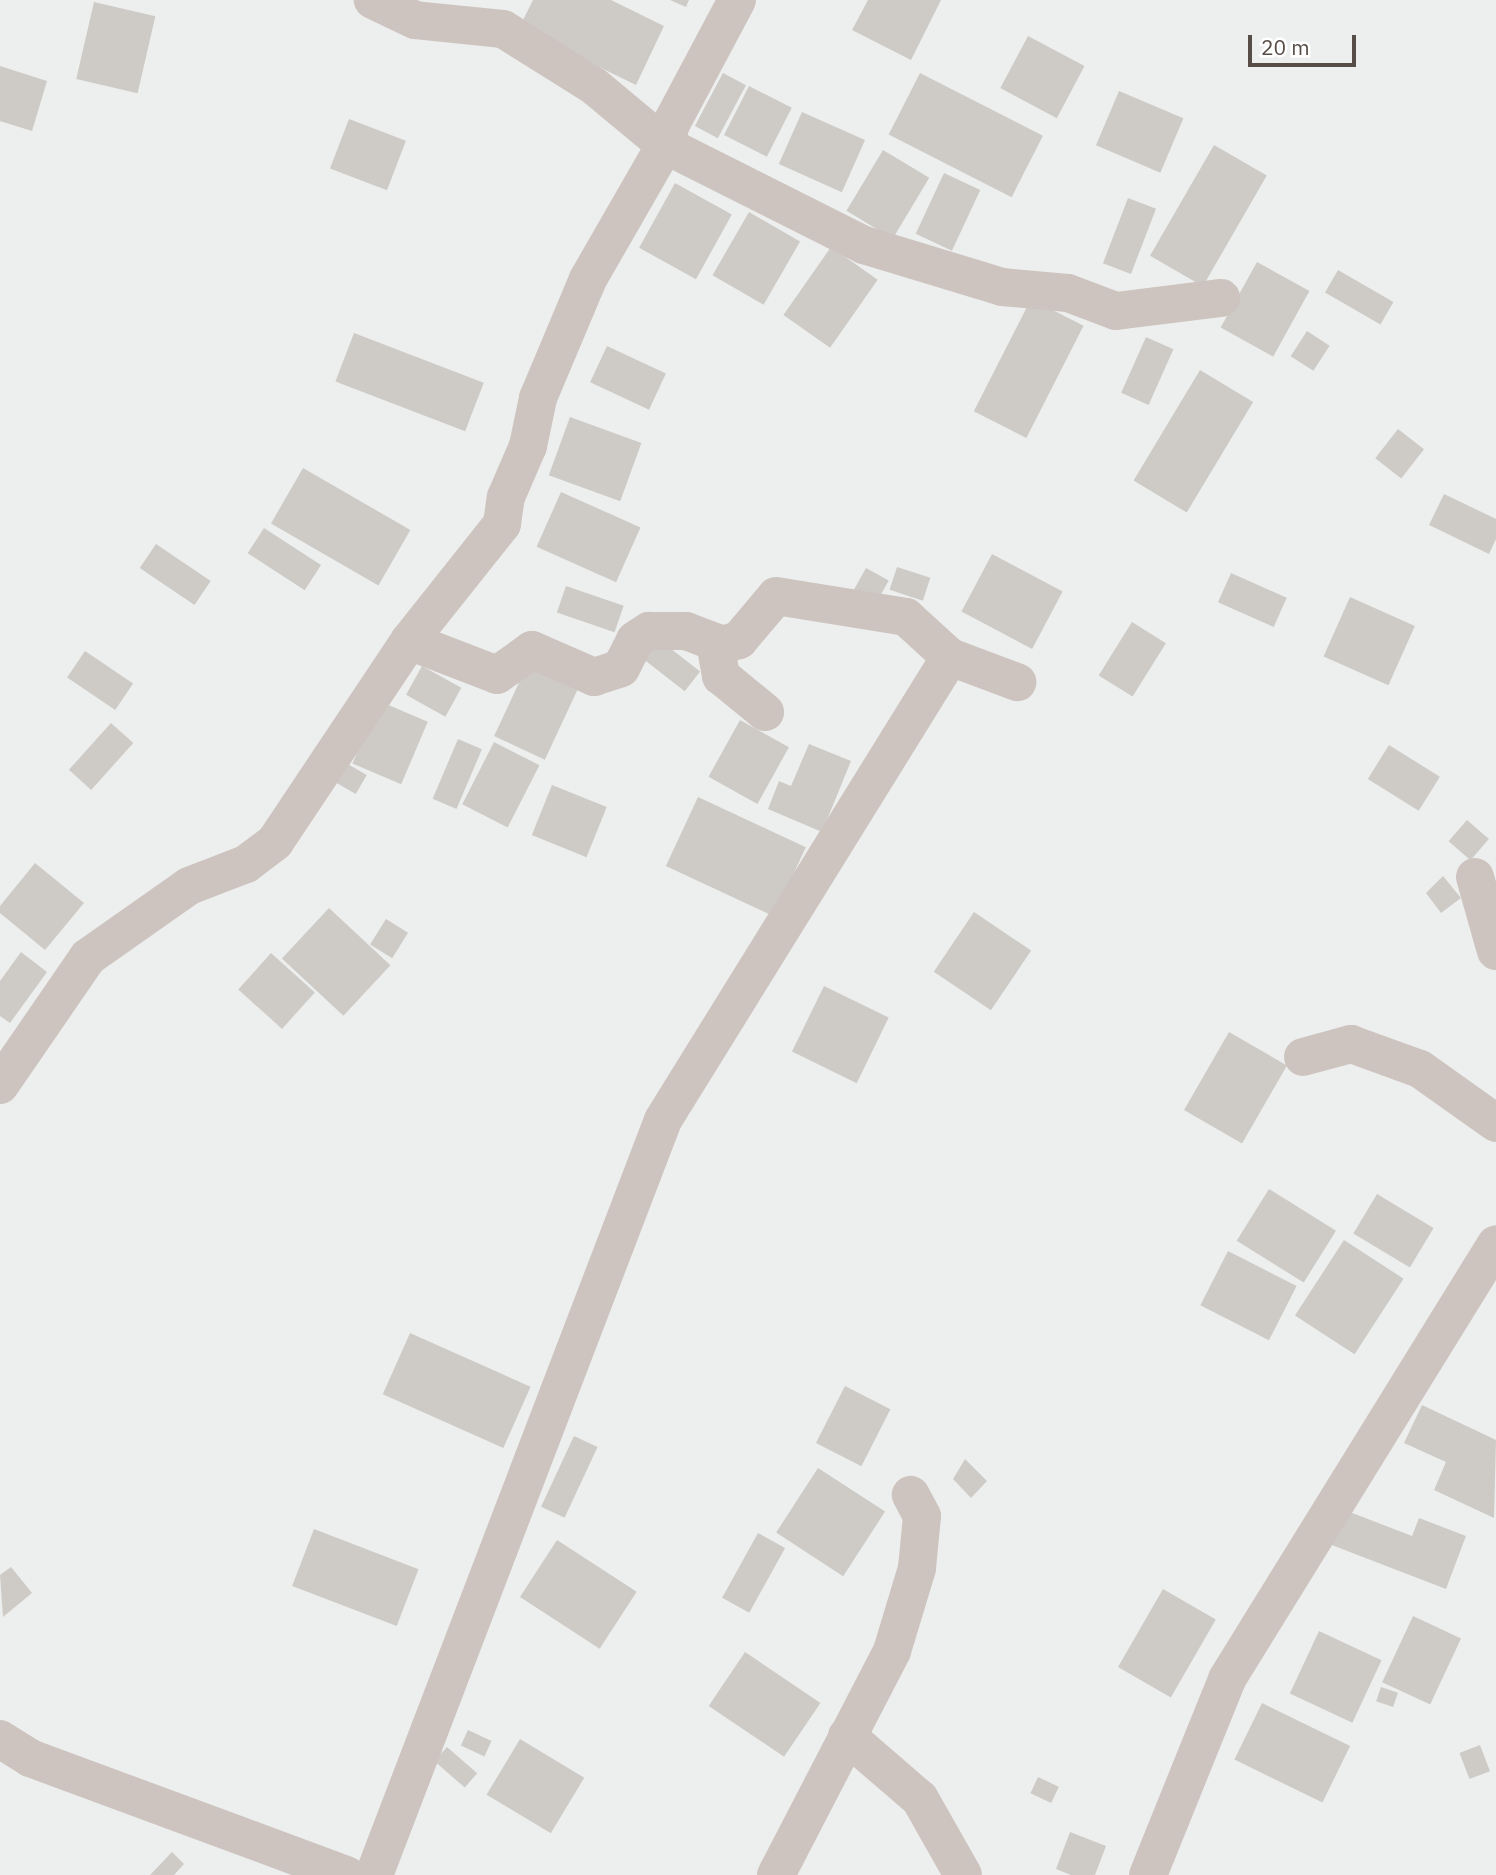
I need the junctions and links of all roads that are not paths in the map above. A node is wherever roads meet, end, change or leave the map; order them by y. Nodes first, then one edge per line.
1 (373, 0) edge
2 (737, 0) edge
3 (665, 145) junction
4 (1221, 298) dead end
5 (409, 641) junction
6 (717, 646) junction
7 (950, 657) junction
8 (1017, 682) dead end
9 (765, 712) dead end
10 (1475, 877) dead end
11 (1496, 951) edge
12 (1303, 1057) dead end
13 (0, 1085) edge
14 (1496, 1123) edge
15 (1496, 1244) edge
16 (911, 1495) dead end
17 (847, 1736) junction
18 (0, 1739) edge
19 (347, 1875) edge
20 (374, 1875) edge
21 (776, 1875) edge
22 (963, 1875) edge
23 (1148, 1875) edge

1 - 3 street
2 - 3 street
3 - 4 street
3 - 5 street
5 - 6 street
5 - 13 street
6 - 7 street
6 - 9 street
7 - 8 street
7 - 20 street
10 - 11 street
12 - 14 street
15 - 23 street
16 - 17 street
17 - 21 street
17 - 22 street
18 - 19 street

